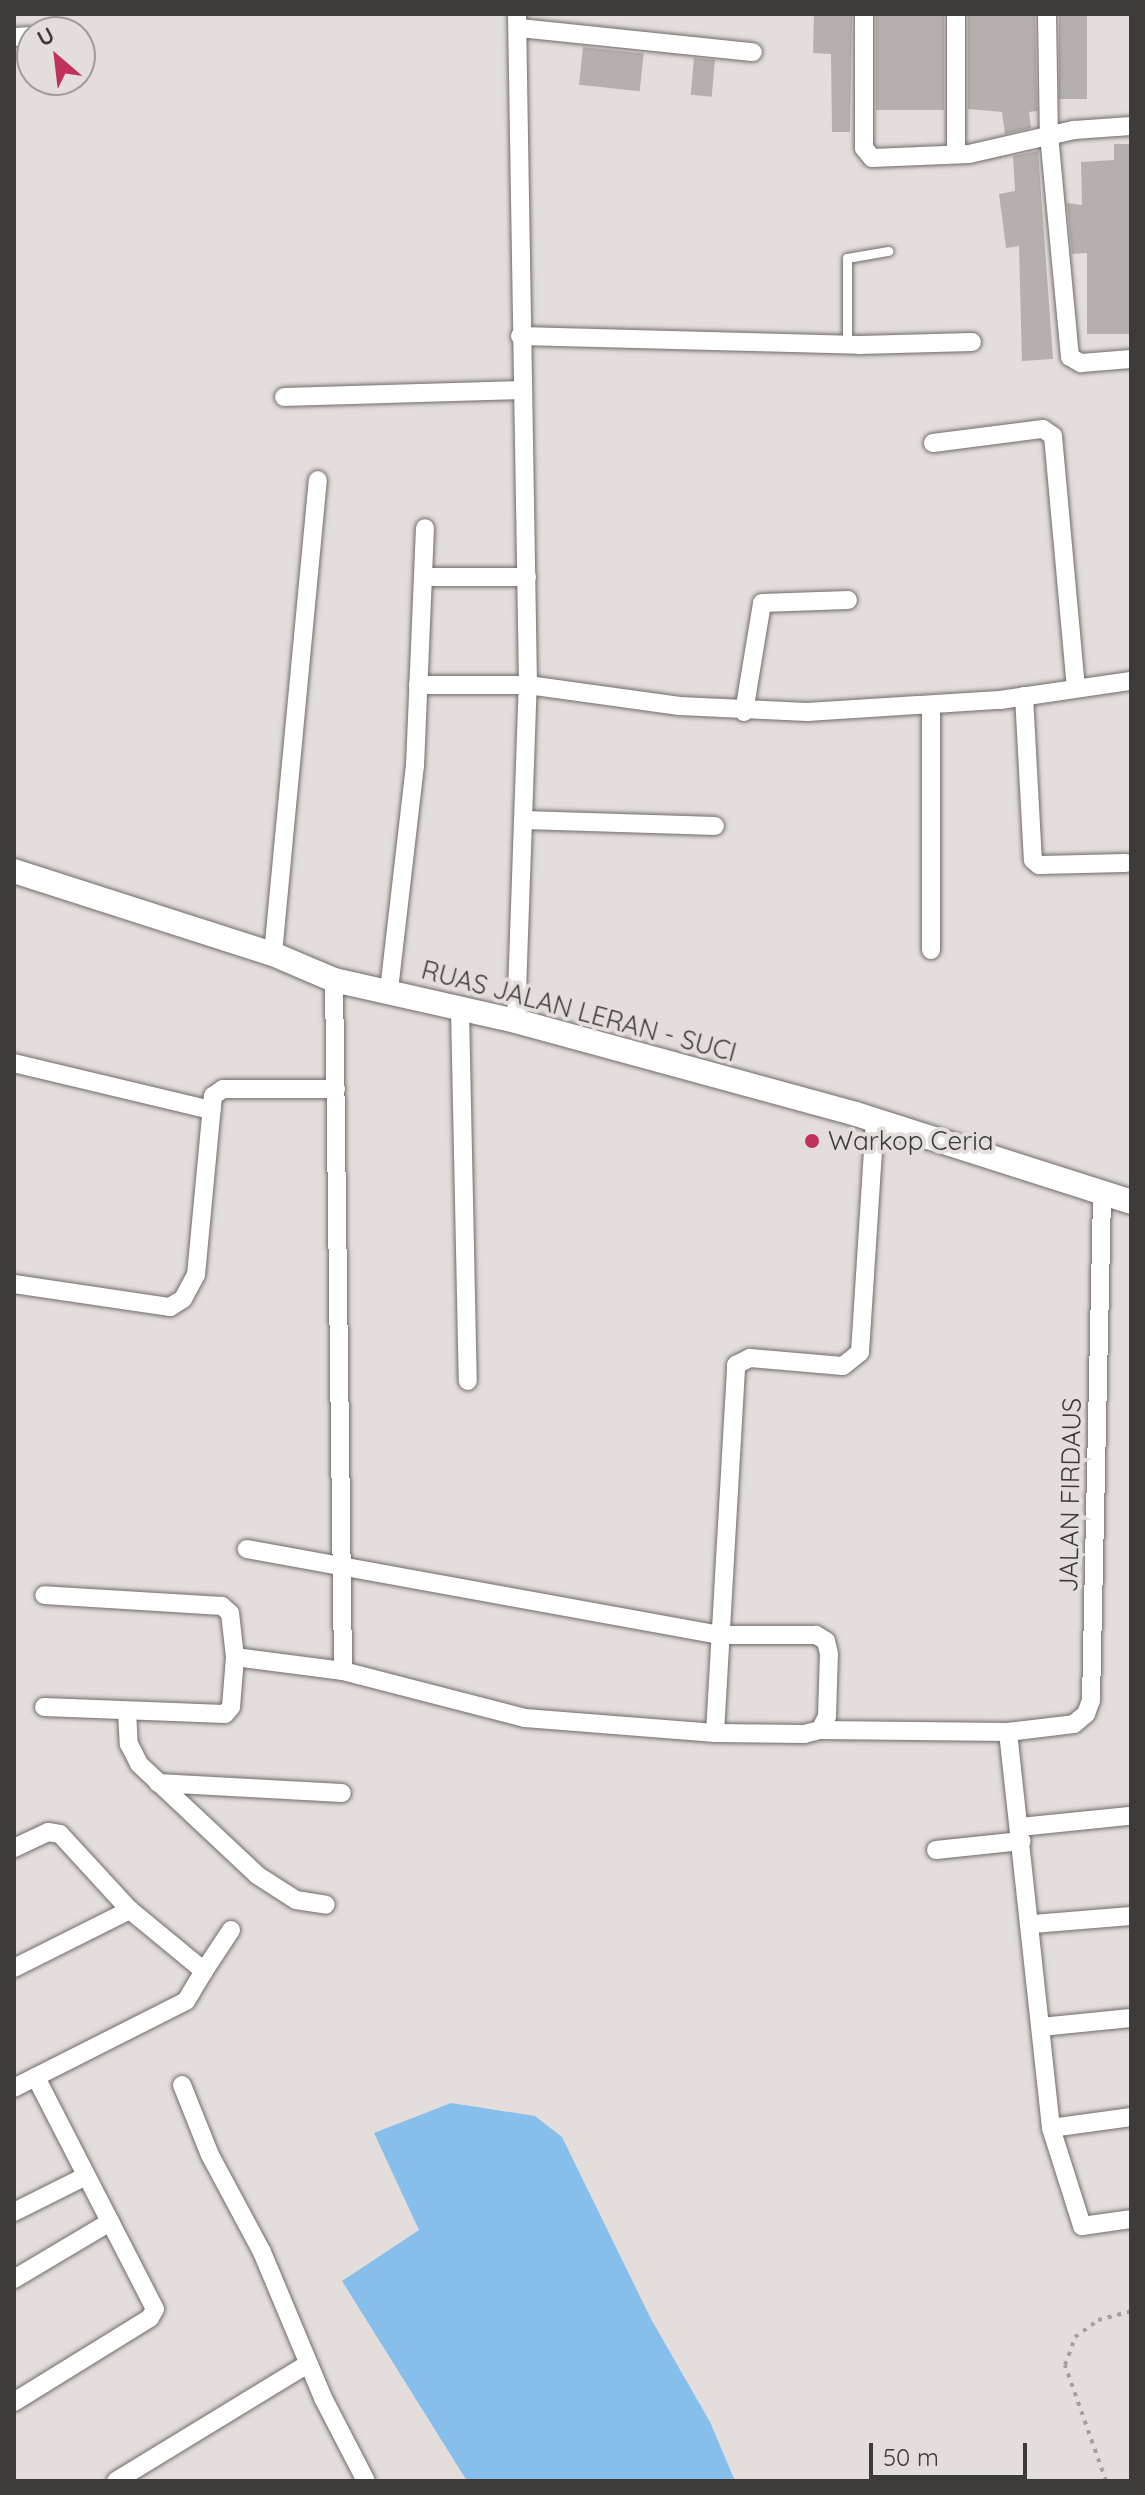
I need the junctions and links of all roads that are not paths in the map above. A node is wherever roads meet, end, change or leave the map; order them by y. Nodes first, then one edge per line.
1 (864, 14) edge
2 (956, 14) edge
3 (1047, 14) edge
4 (518, 21) edge
5 (753, 52) dead end
6 (1131, 126) edge
7 (1049, 135) junction
8 (956, 154) junction
9 (888, 251) dead end
10 (520, 336) junction
11 (847, 342) junction
12 (972, 342) dead end
13 (1131, 359) edge
14 (522, 390) junction
15 (284, 397) dead end
16 (933, 443) dead end
17 (318, 480) dead end
18 (425, 528) dead end
19 (423, 577) junction
20 (527, 577) junction
21 (848, 600) dead end
22 (1131, 681) edge
23 (418, 685) junction
24 (528, 685) junction
25 (1076, 687) junction
26 (1024, 696) junction
27 (931, 705) junction
28 (744, 712) junction
29 (525, 820) junction
30 (715, 826) dead end
31 (1126, 863) dead end
32 (14, 871) edge
33 (931, 950) dead end
34 (273, 954) junction
35 (334, 980) junction
36 (389, 990) junction
37 (460, 1010) junction
38 (516, 1021) junction
39 (14, 1063) edge
40 (336, 1089) junction
41 (211, 1110) junction
42 (875, 1120) junction
43 (1102, 1194) junction
44 (1131, 1202) edge
45 (14, 1284) edge
46 (468, 1381) dead end
47 (247, 1549) dead end
48 (344, 1566) junction
49 (44, 1595) dead end
50 (720, 1635) junction
51 (235, 1657) junction
52 (343, 1671) junction
53 (44, 1707) dead end
54 (127, 1711) junction
55 (820, 1730) junction
56 (1008, 1732) junction
57 (715, 1733) junction
58 (158, 1783) junction
59 (342, 1793) dead end
60 (1129, 1816) edge
61 (1021, 1834) junction
62 (14, 1848) edge
63 (936, 1850) dead end
64 (326, 1905) dead end
65 (130, 1910) junction
66 (1131, 1916) edge
67 (1033, 1924) junction
68 (231, 1930) dead end
69 (14, 1968) edge
70 (204, 1971) junction
71 (1131, 2018) edge
72 (1041, 2027) junction
73 (36, 2077) junction
74 (182, 2085) dead end
75 (14, 2088) edge
76 (1131, 2117) edge
77 (1051, 2128) junction
78 (86, 2176) junction
79 (14, 2212) edge
80 (1131, 2219) edge
81 (110, 2222) junction
82 (14, 2279) edge
83 (308, 2364) junction
84 (14, 2402) edge
85 (361, 2479) edge
86 (116, 2481) edge

1 - 8 street
2 - 8 street
3 - 7 street
4 - 5 street
4 - 10 street
6 - 7 street
7 - 8 street
7 - 13 street
9 - 11 lane
10 - 11 street
10 - 14 street
11 - 12 street
14 - 15 street
14 - 20 street
16 - 25 street
17 - 34 street
18 - 19 street
19 - 20 street
19 - 23 street
20 - 24 street
21 - 28 street
22 - 25 street
23 - 24 street
23 - 36 street
24 - 28 street
24 - 29 street
25 - 26 street
26 - 27 street
26 - 31 street
27 - 28 street
27 - 33 street
29 - 30 street
29 - 38 street
32 - 34 main road, RUAS JALAN LERAN - SUCI
34 - 35 main road, RUAS JALAN LERAN - SUCI
35 - 36 main road, RUAS JALAN LERAN - SUCI
35 - 40 street
36 - 37 main road, RUAS JALAN LERAN - SUCI
37 - 38 main road, RUAS JALAN LERAN - SUCI
37 - 46 street
38 - 42 main road, RUAS JALAN LERAN - SUCI
39 - 41 street
40 - 41 street
40 - 48 street
41 - 45 street
42 - 43 main road, RUAS JALAN LERAN - SUCI
42 - 50 street
43 - 44 main road, RUAS JALAN LERAN - SUCI
43 - 56 street, JALAN FIRDAUS
47 - 48 street
48 - 50 street
48 - 52 street
49 - 51 street
50 - 55 street
50 - 57 street
51 - 52 street, JALAN FIRDAUS
51 - 54 street
52 - 57 street, JALAN FIRDAUS
53 - 54 street
54 - 58 street
55 - 56 street, JALAN FIRDAUS
55 - 57 street, JALAN FIRDAUS
56 - 61 street
58 - 59 street
58 - 64 street
60 - 61 street
61 - 63 street
61 - 67 street
62 - 65 street
65 - 69 street
65 - 70 street
66 - 67 street
67 - 72 street
68 - 70 street
70 - 73 street
71 - 72 street
72 - 77 street
73 - 75 street
73 - 78 street
74 - 83 street
76 - 77 street
77 - 80 street
78 - 79 street
78 - 81 street
81 - 82 street
81 - 84 street
83 - 85 street
83 - 86 street

